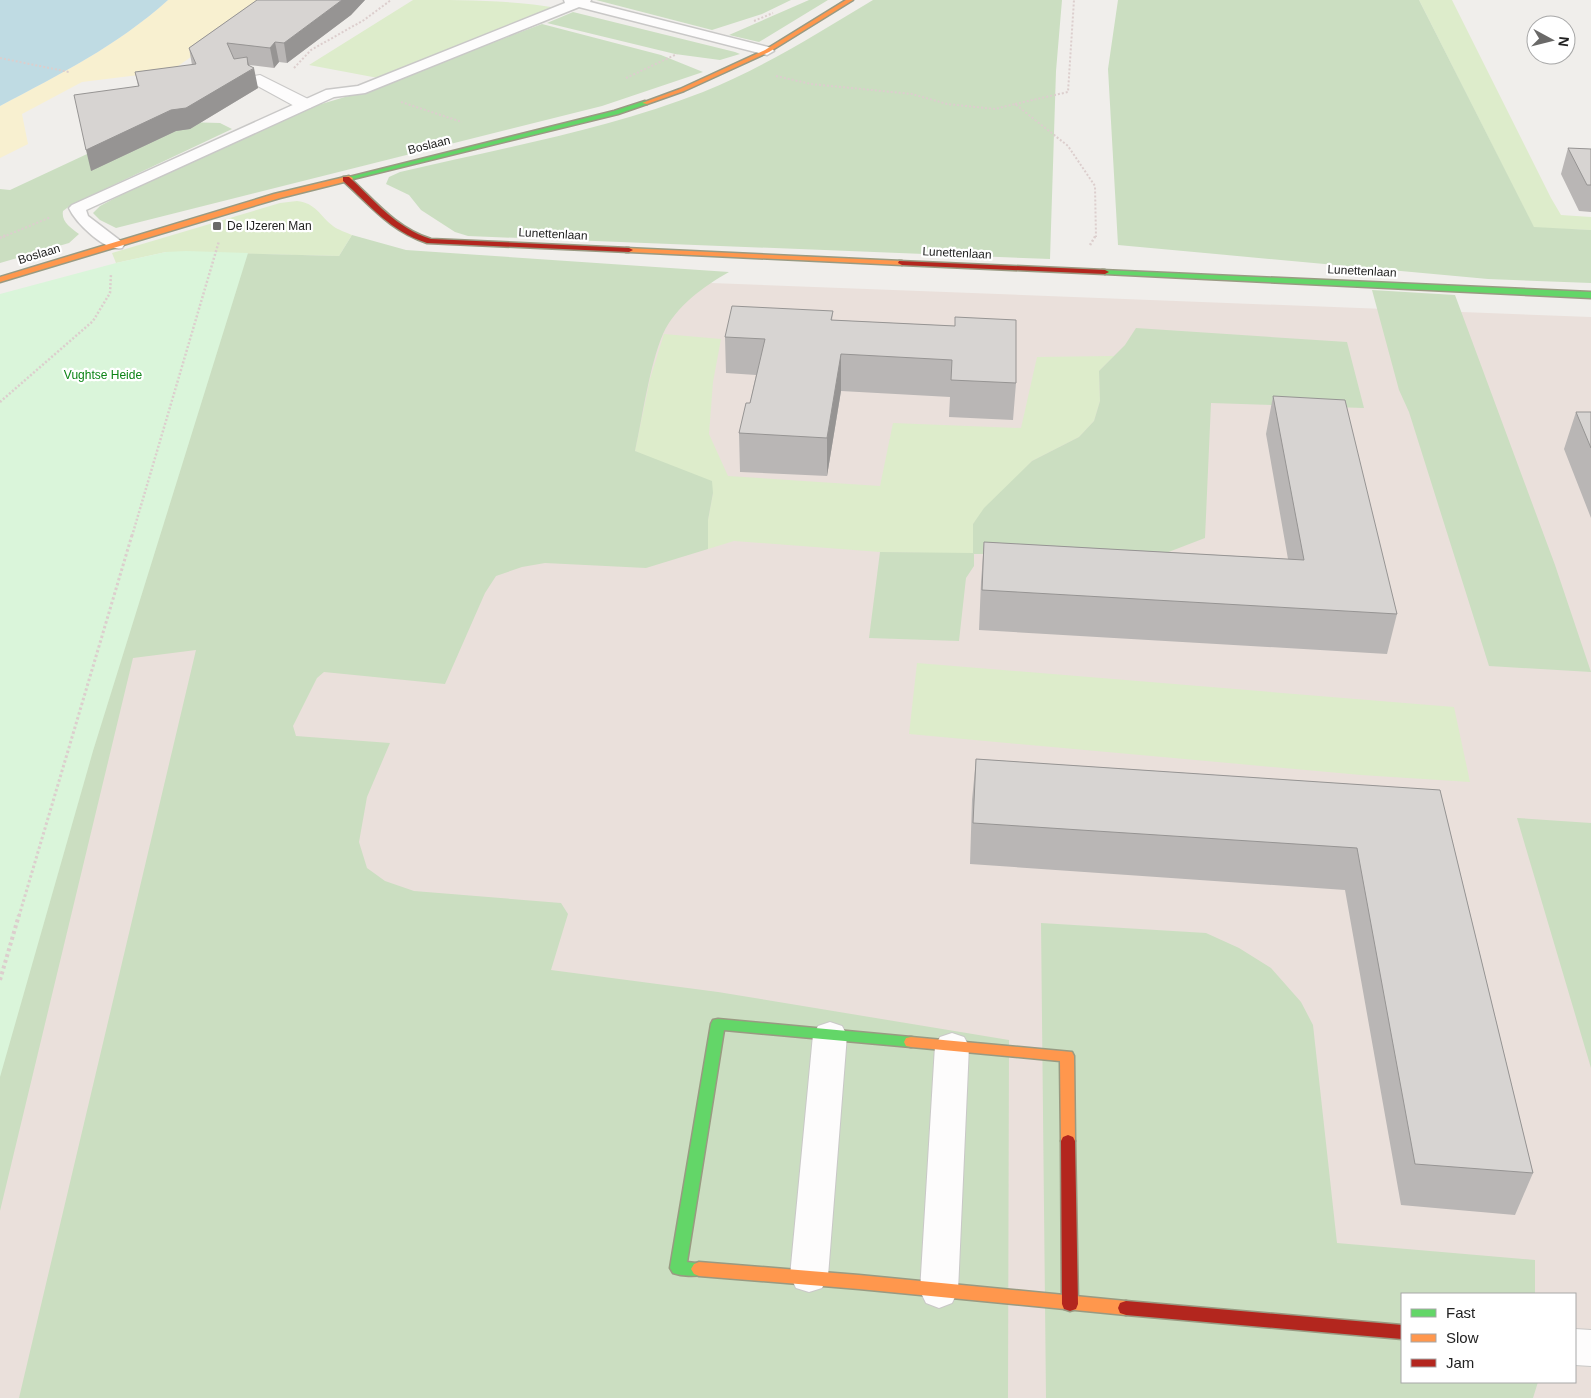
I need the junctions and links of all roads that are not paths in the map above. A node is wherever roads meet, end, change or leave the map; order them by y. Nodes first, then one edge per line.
1 (561, 0) edge
2 (850, 0) edge
3 (583, 1) edge
4 (767, 51) junction
5 (260, 80) dead end
6 (304, 104) junction
7 (346, 179) junction
8 (116, 245) junction
9 (0, 280) edge
10 (1591, 295) edge
11 (830, 1034) junction
12 (952, 1046) junction
13 (808, 1276) junction
14 (939, 1292) junction
15 (1070, 1304) junction
16 (1401, 1332) edge
17 (1576, 1347) edge
18 (1591, 1348) edge

1 - 3 lane
2 - 4 street, Boslaan
3 - 4 lane
3 - 6 lane
4 - 7 street, Boslaan
5 - 6 street
6 - 8 lane
7 - 8 street, Boslaan
7 - 10 street, Lunettenlaan
8 - 9 street, Boslaan
11 - 12 street
11 - 13 street
11 - 13 street
12 - 14 street
12 - 15 street
13 - 14 street
14 - 15 street
15 - 16 street
17 - 18 street

